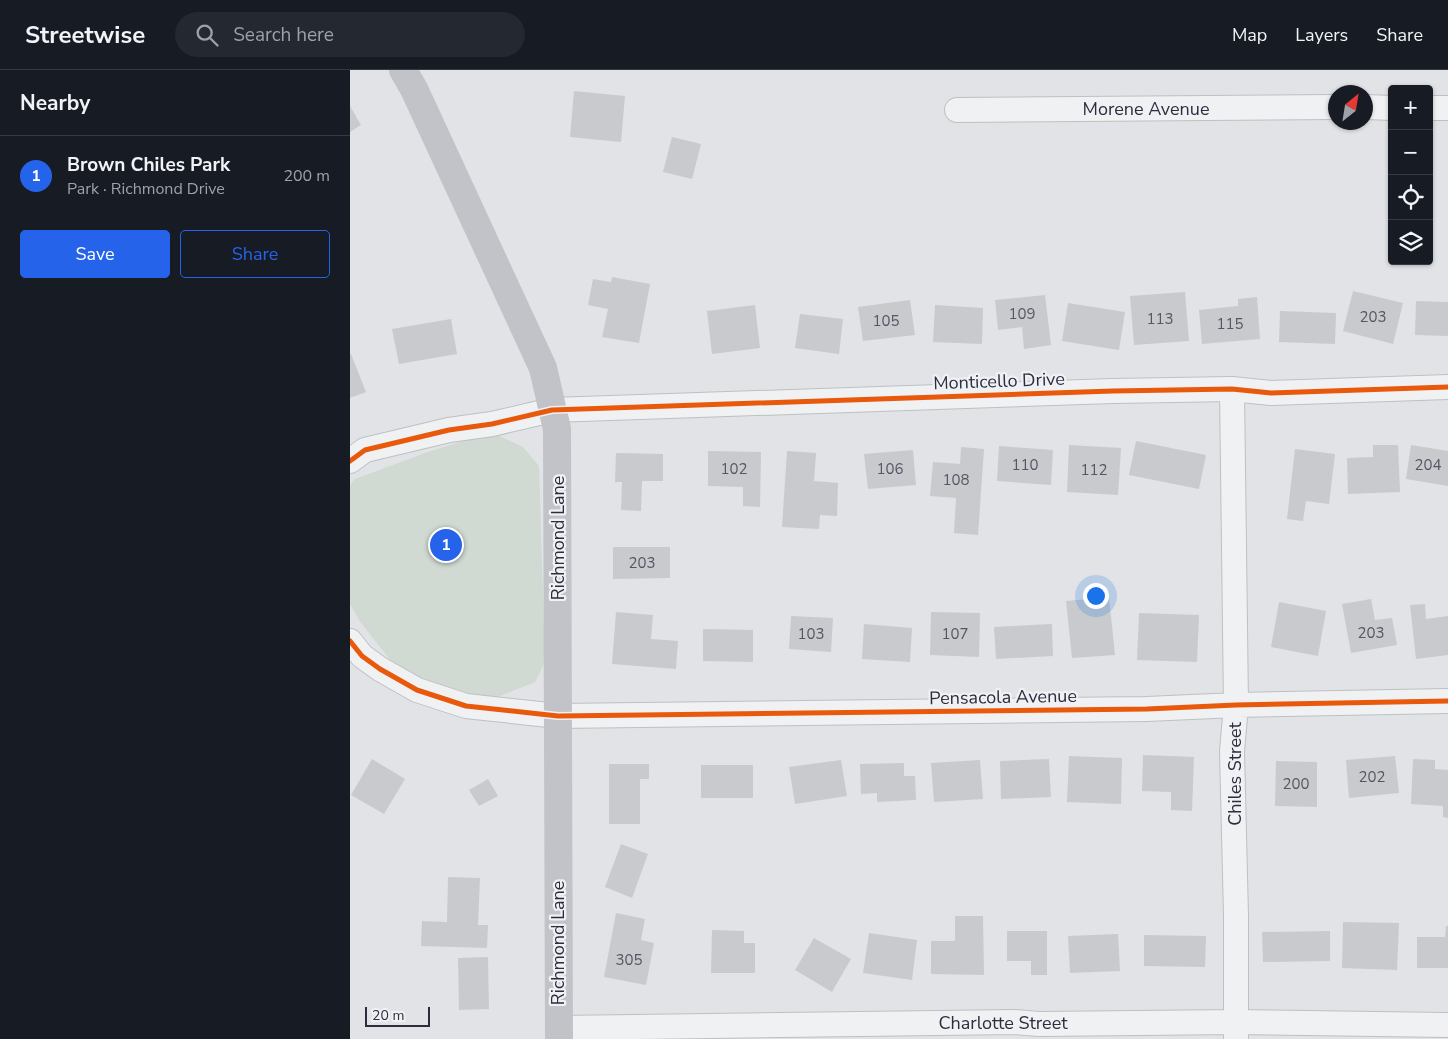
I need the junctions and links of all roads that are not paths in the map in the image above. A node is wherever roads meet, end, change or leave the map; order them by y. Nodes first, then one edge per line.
1 (403, 70) edge
2 (1328, 107) edge
3 (1373, 107) edge
4 (1388, 108) edge
5 (1433, 108) edge
6 (1448, 108) edge
7 (957, 110) dead end
8 (1448, 387) edge
9 (1232, 389) junction
10 (552, 410) junction
11 (350, 461) edge
12 (350, 641) edge
13 (1448, 701) edge
14 (1236, 704) junction
15 (558, 716) junction
16 (1448, 1025) edge
17 (1236, 1031) edge
18 (559, 1033) edge

1 - 10 street, Richmond Lane
2 - 7 street, Morene Avenue
3 - 4 street
5 - 6 street
8 - 9 street, Monticello Drive
9 - 10 street, Monticello Drive
9 - 14 street, Chiles Street
10 - 11 street, Monticello Drive
10 - 15 street, Richmond Lane
12 - 15 street, Pensacola Avenue
13 - 14 street, Pensacola Avenue
14 - 15 street, Pensacola Avenue
14 - 17 street, Chiles Street
15 - 18 street, Richmond Lane
16 - 17 street, Charlotte Street
17 - 18 street, Charlotte Street

